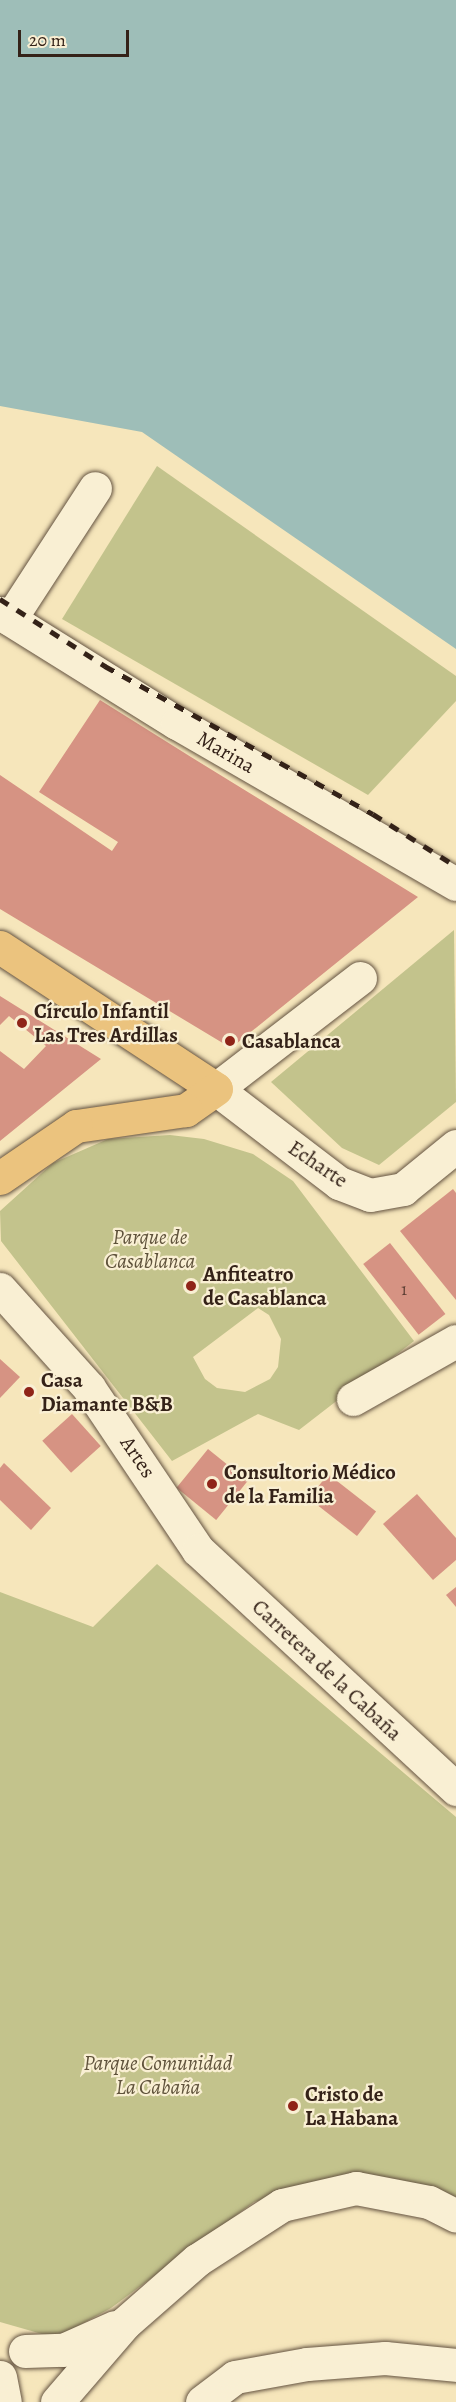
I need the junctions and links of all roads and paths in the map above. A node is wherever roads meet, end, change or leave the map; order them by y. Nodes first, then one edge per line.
1 (95, 488) dead end
2 (5, 616) edge
3 (456, 885) edge
4 (0, 947) edge
5 (360, 978) dead end
6 (216, 1089) junction
7 (186, 1110) junction
8 (270, 1131) junction
9 (456, 1146) edge
10 (0, 1178) edge
11 (0, 1289) edge
12 (456, 1341) edge
13 (353, 1399) dead end
14 (198, 1550) joint
15 (456, 1789) edge
16 (456, 2216) edge
17 (125, 2323) junction
18 (12, 2344) edge
19 (456, 2365) edge
20 (0, 2378) edge
21 (64, 2393) edge
22 (5, 2402) edge
23 (202, 2402) edge

1 - 2 street
2 - 3 street, Marina
4 - 6 main road
5 - 6 street
6 - 7 main road
6 - 8 street, Echarte
7 - 8 street
7 - 10 main road
8 - 9 street, Echarte
11 - 14 street, Artes
12 - 13 street
14 - 15 street, Carretera de la Cabaña
16 - 17 street
17 - 18 street
17 - 21 street
18 - 21 street
19 - 23 street
20 - 22 street

